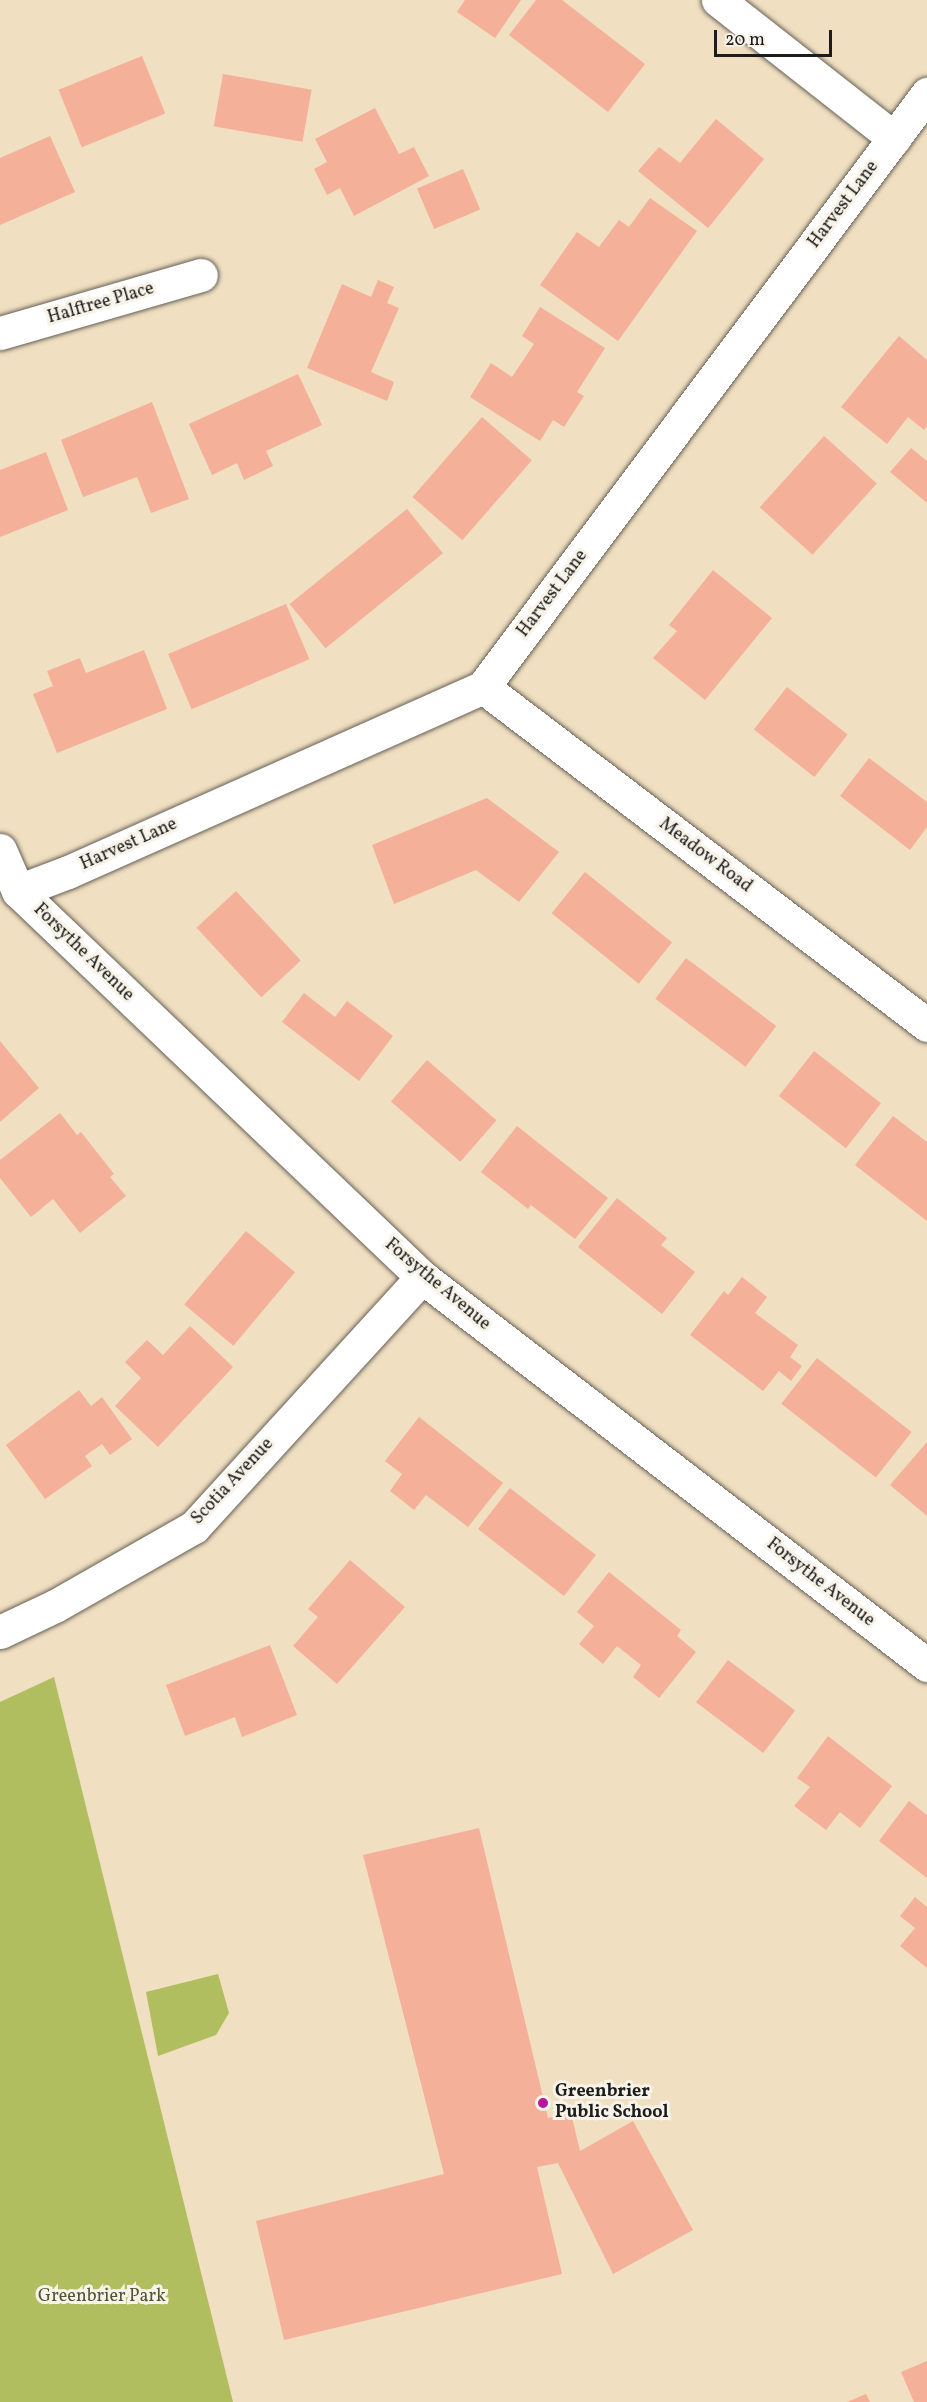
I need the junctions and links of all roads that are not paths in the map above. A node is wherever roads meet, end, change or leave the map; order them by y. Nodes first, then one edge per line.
1 (718, 0) edge
2 (927, 94) edge
3 (894, 138) junction
4 (201, 275) dead end
5 (0, 333) edge
6 (483, 687) junction
7 (0, 850) edge
8 (18, 891) junction
9 (927, 1025) edge
10 (423, 1277) junction
11 (0, 1632) edge
12 (927, 1665) edge

1 - 3 street
2 - 3 street, Harvest Lane
3 - 6 street, Harvest Lane
4 - 5 street, Halftree Place
6 - 8 street, Harvest Lane
6 - 9 street, Meadow Road
7 - 8 street, Forsythe Avenue
8 - 10 street, Forsythe Avenue
10 - 11 street, Scotia Avenue
10 - 12 street, Forsythe Avenue

